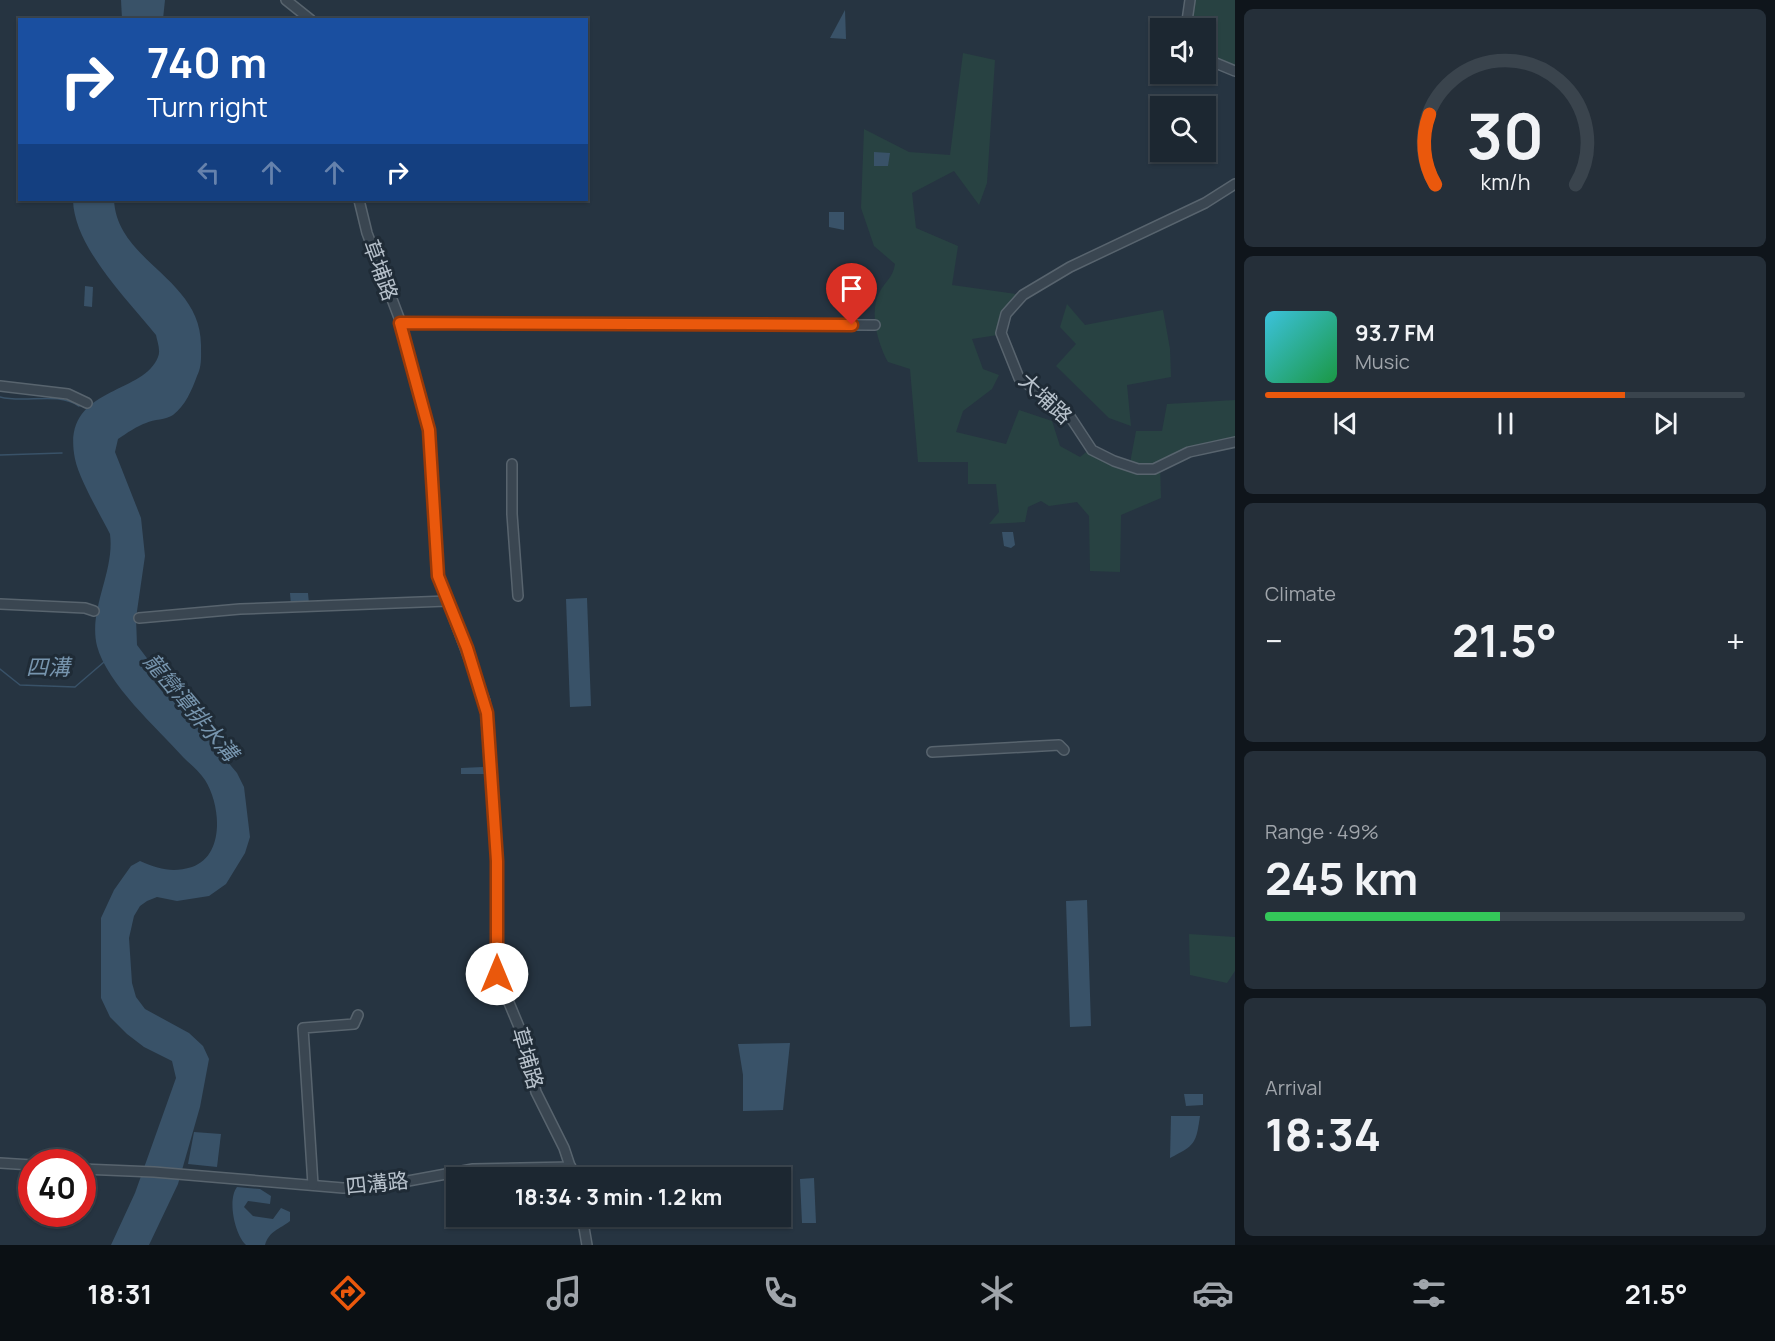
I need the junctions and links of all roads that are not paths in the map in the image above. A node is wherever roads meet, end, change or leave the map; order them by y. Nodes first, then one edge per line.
1 (286, 0) edge
2 (1190, 0) edge
3 (308, 18) edge
4 (1187, 18) edge
5 (1216, 63) edge
6 (1235, 71) edge
7 (1235, 184) edge
8 (359, 201) edge
9 (400, 323) junction
10 (875, 325) dead end
11 (0, 386) edge
12 (87, 403) dead end
13 (1235, 442) edge
14 (512, 464) dead end
15 (518, 596) dead end
16 (447, 600) junction
17 (0, 604) edge
18 (94, 611) dead end
19 (139, 618) dead end
20 (1064, 750) dead end
21 (932, 752) dead end
22 (358, 1015) dead end
23 (0, 1162) edge
24 (18, 1164) edge
25 (571, 1167) edge
26 (96, 1170) edge
27 (446, 1174) edge
28 (313, 1185) junction
29 (584, 1227) edge
30 (587, 1245) edge

1 - 3 street
2 - 4 street
5 - 6 street
7 - 13 street, 大埔路
8 - 9 street, 草埔路
9 - 10 street
9 - 16 street, 草埔路
11 - 12 street
14 - 15 street
16 - 19 street
16 - 25 street, 草埔路
17 - 18 street
20 - 21 street
22 - 28 street
23 - 24 street
26 - 28 street, 四溝路
27 - 28 street, 四溝路
29 - 30 street

